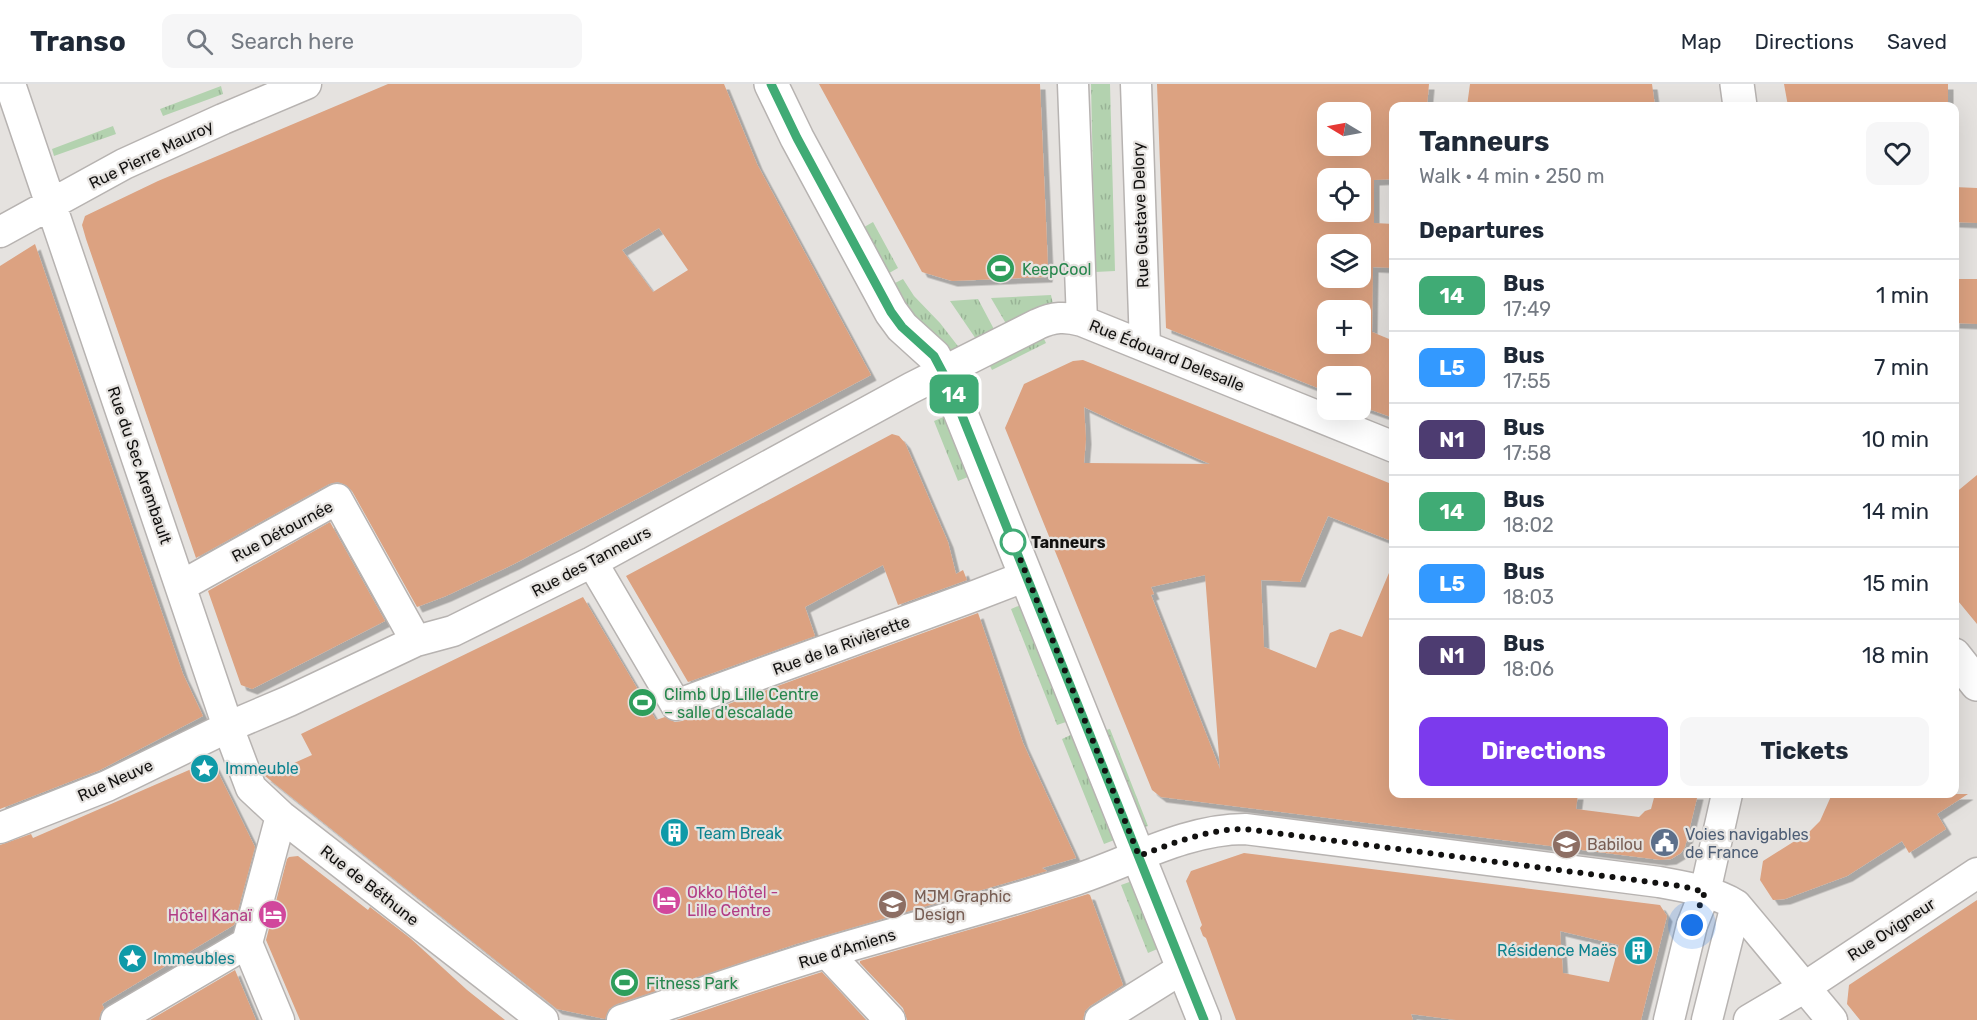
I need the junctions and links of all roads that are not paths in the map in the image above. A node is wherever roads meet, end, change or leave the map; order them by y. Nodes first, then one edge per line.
1 (10, 84) edge
2 (306, 84) edge
3 (771, 84) edge
4 (1073, 84) edge
5 (1136, 84) edge
6 (1737, 84) edge
7 (257, 94) edge
8 (1739, 102) edge
9 (52, 203) junction
10 (0, 232) edge
11 (1082, 321) junction
12 (1144, 346) junction
13 (943, 371) junction
14 (1389, 445) edge
15 (592, 562) junction
16 (1026, 576) junction
17 (181, 586) junction
18 (416, 640) junction
19 (1959, 661) edge
20 (1977, 684) edge
21 (228, 727) junction
22 (1726, 798) edge
23 (281, 816) junction
24 (0, 828) edge
25 (1139, 856) junction
26 (1977, 873) edge
27 (1705, 892) junction
28 (1736, 905) junction
29 (246, 943) junction
30 (827, 953) junction
31 (1183, 968) junction
32 (1805, 987) junction
33 (117, 1020) edge
34 (279, 1020) edge
35 (543, 1020) edge
36 (622, 1020) edge
37 (891, 1020) edge
38 (1101, 1020) edge
39 (1204, 1020) edge
40 (1669, 1020) edge
41 (1707, 1020) edge
42 (1749, 1020) edge
43 (1832, 1020) edge

1 - 9 street, Rue du Sec Arembault
2 - 7 street, Rue Pierre Mauroy
3 - 13 street
4 - 11 street
5 - 12 street, Rue Gustave Delory
6 - 8 street
7 - 9 street, Rue Pierre Mauroy
9 - 10 street, Rue Pierre Mauroy
9 - 17 street, Rue du Sec Arembault
11 - 12 street, Rue Édouard Delesalle
11 - 13 street, Rue Édouard Delesalle
12 - 14 street, Rue Édouard Delesalle
13 - 15 street, Rue des Tanneurs
13 - 16 street
15 - 16 street, Rue de la Rivièrette
15 - 18 street, Rue des Tanneurs
16 - 25 street
17 - 18 street, Rue Détournée
17 - 21 street, Rue du Sec Arembault
18 - 21 street, Rue des Tanneurs
19 - 20 street
21 - 23 street, Rue de Béthune
21 - 24 street, Rue Neuve
22 - 27 street
23 - 29 street
23 - 35 street, Rue de Béthune
25 - 27 street, Rue d'Amiens
25 - 30 street, Rue d'Amiens
25 - 31 street
26 - 32 street, Rue Ovigneur
27 - 28 street, Rue d'Amiens
27 - 40 street
28 - 32 street
28 - 41 street
29 - 33 street
29 - 34 street
30 - 36 street, Rue d'Amiens
30 - 37 street
31 - 38 street
31 - 39 street
32 - 42 street, Rue Ovigneur
32 - 43 street

